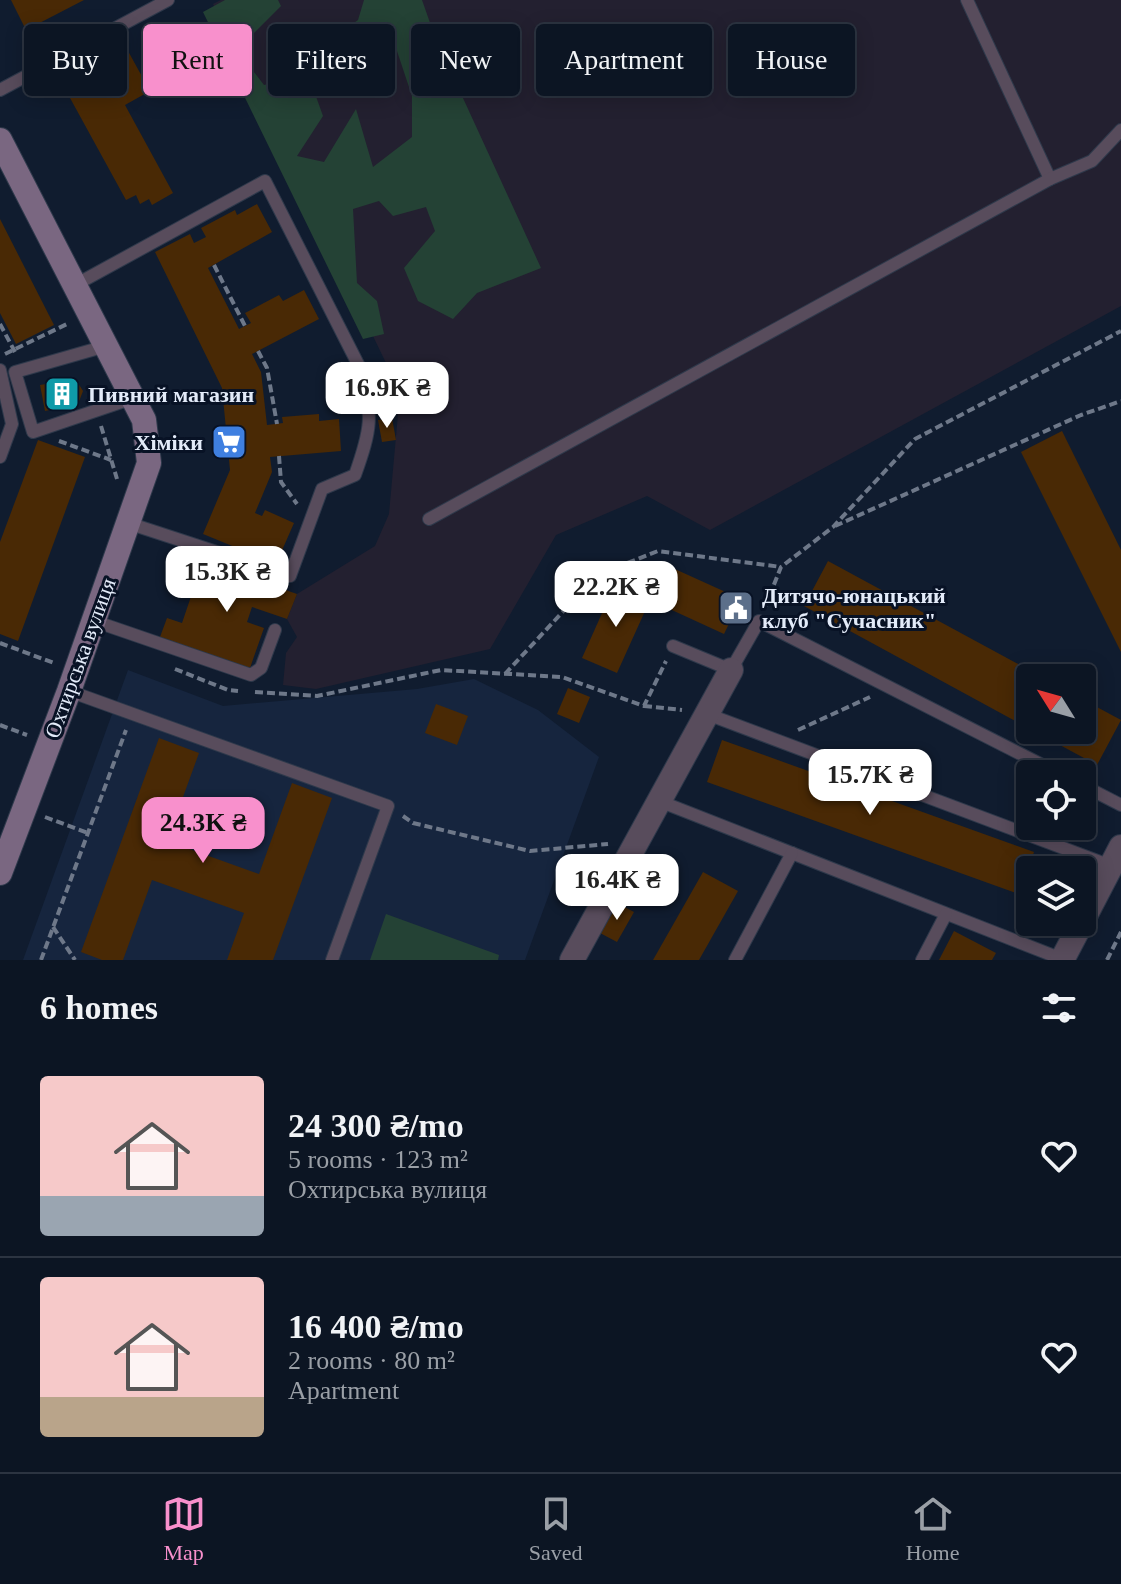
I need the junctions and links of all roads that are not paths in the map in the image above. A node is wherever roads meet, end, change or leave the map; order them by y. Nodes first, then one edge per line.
1 (168, 0) edge
2 (967, 0) edge
3 (0, 90) edge
4 (1121, 130) edge
5 (0, 140) edge
6 (1050, 179) junction
7 (75, 285) junction
8 (106, 346) junction
9 (0, 370) edge
10 (133, 398) junction
11 (0, 457) edge
12 (429, 519) dead end
13 (128, 523) junction
14 (94, 621) junction
15 (275, 630) dead end
16 (673, 646) road end
17 (731, 670) junction
18 (69, 691) junction
19 (707, 714) junction
20 (1033, 760) edge
21 (1096, 792) edge
22 (659, 801) junction
23 (1121, 805) edge
24 (792, 853) junction
25 (1116, 857) edge
26 (0, 873) edge
27 (1096, 895) edge
28 (946, 914) junction
29 (1075, 936) edge
30 (332, 960) edge
31 (572, 960) edge
32 (735, 960) edge
33 (922, 960) edge
34 (1062, 960) edge

1 - 3 lane
2 - 6 lane
4 - 6 lane
5 - 7 main road, Охтирська вулиця
6 - 12 lane
7 - 8 main road, Охтирська вулиця
7 - 13 lane
8 - 10 main road, Охтирська вулиця
8 - 10 lane
9 - 11 lane
10 - 13 main road, Охтирська вулиця
13 - 14 main road, Охтирська вулиця
14 - 15 lane
14 - 18 main road, Охтирська вулиця
16 - 17 lane
17 - 19 street
17 - 20 lane
18 - 26 main road, Охтирська вулиця
18 - 30 lane
19 - 22 street
19 - 25 lane
21 - 23 lane
22 - 24 lane
22 - 31 street
24 - 28 lane
24 - 32 lane
25 - 27 street
28 - 33 lane
28 - 34 lane
29 - 34 street

